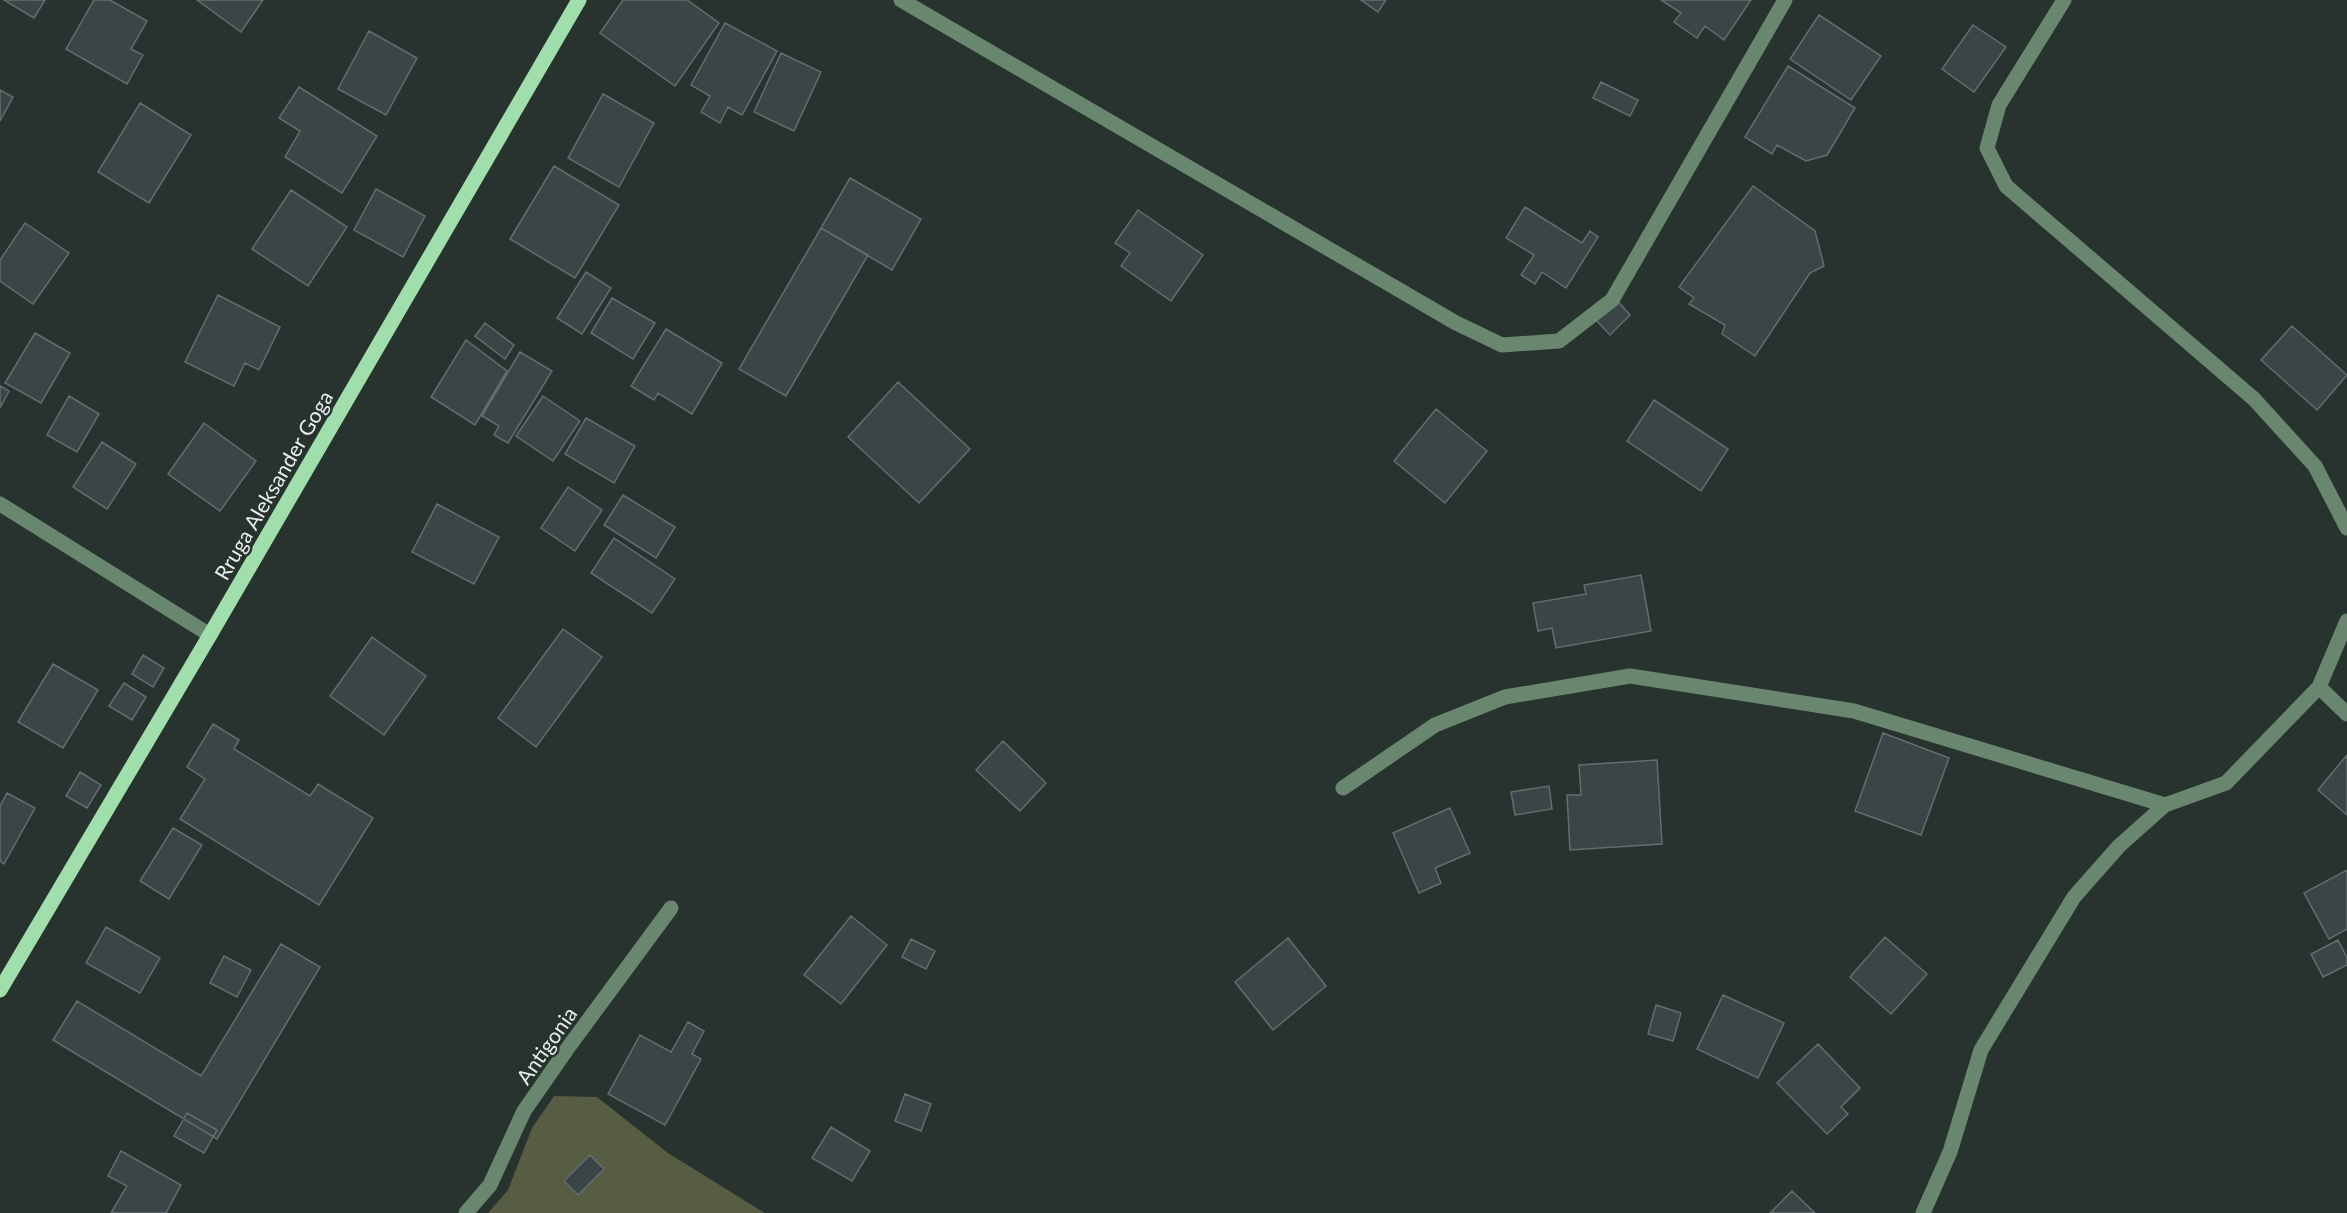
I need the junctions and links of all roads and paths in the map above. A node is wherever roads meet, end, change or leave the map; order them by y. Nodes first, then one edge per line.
1 (579, 0) edge
2 (901, 0) edge
3 (1785, 0) edge
4 (2064, 0) edge
5 (0, 504) edge
6 (2347, 528) edge
7 (2347, 621) edge
8 (210, 635) junction
9 (2319, 687) junction
10 (2347, 714) edge
11 (1343, 788) dead end
12 (2165, 805) junction
13 (672, 908) dead end
14 (0, 990) edge
15 (466, 1213) edge
16 (1923, 1213) edge

1 - 8 main road, Rruga Aleksander Goga
2 - 3 street
4 - 6 street
5 - 8 street
7 - 9 street
8 - 14 main road, Rruga Aleksander Goga
9 - 10 street
9 - 12 street
11 - 12 street
12 - 16 street
13 - 15 street, Antigonia

